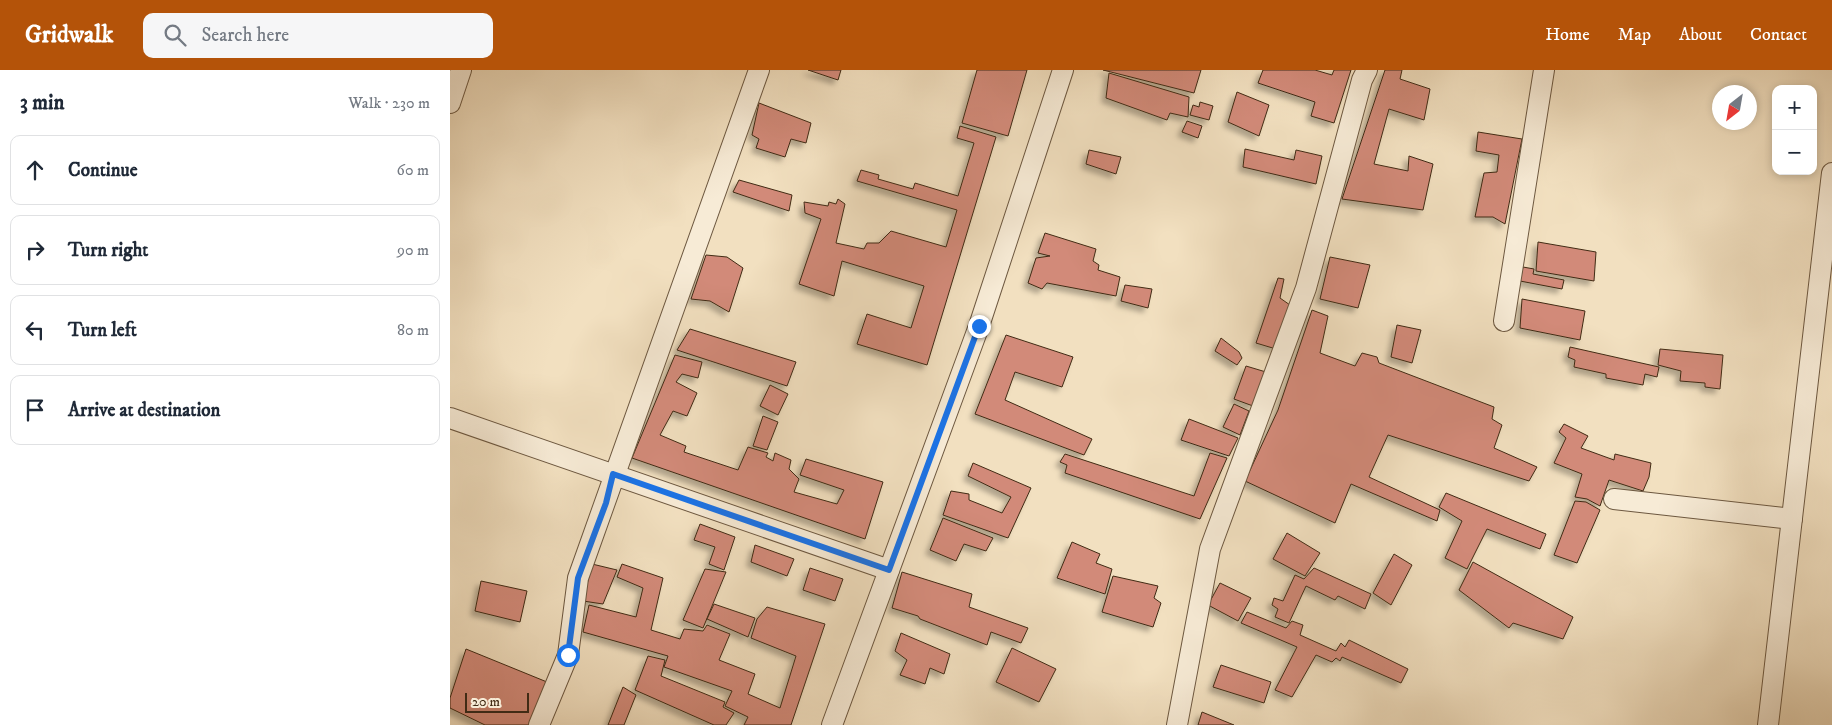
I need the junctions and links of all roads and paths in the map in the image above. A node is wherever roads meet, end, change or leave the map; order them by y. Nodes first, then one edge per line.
1 (461, 70) edge
2 (759, 70) edge
3 (1063, 70) edge
4 (1367, 70) edge
5 (1544, 70) edge
6 (450, 103) edge
7 (1832, 173) edge
8 (1504, 321) dead end
9 (450, 418) edge
10 (613, 474) junction
11 (1614, 499) dead end
12 (1792, 519) junction
13 (889, 570) junction
14 (539, 725) edge
15 (832, 725) edge
16 (1177, 725) edge
17 (1768, 725) edge

1 - 6 street
2 - 10 street
3 - 13 street
4 - 16 street
5 - 8 street
7 - 12 street
9 - 10 street
10 - 13 street
10 - 14 street
11 - 12 street
12 - 17 street
13 - 15 street

